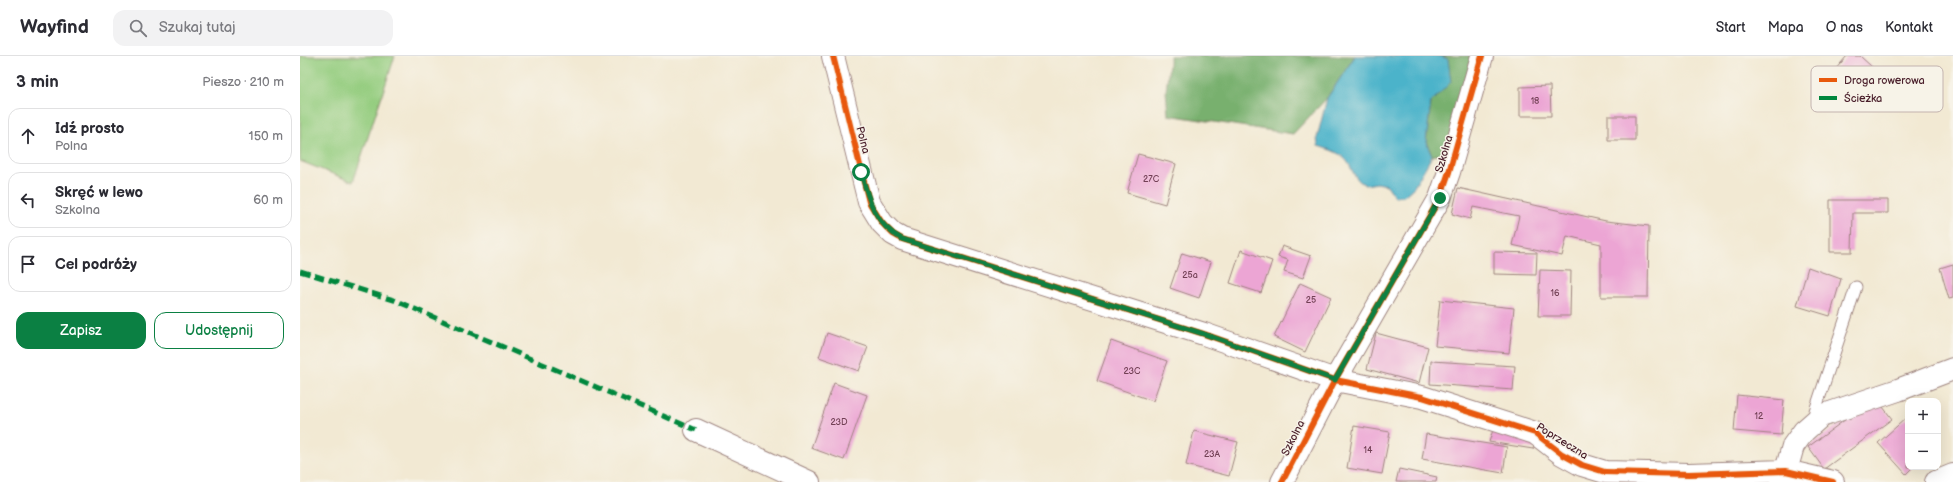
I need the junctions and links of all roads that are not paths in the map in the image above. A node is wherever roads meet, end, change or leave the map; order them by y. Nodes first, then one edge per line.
1 (833, 56) edge
2 (1482, 56) edge
3 (1856, 287) dead end
4 (1953, 369) edge
5 (1335, 380) junction
6 (1815, 420) junction
7 (696, 430) dead end
8 (1786, 471) junction
9 (1953, 475) edge
10 (808, 482) edge
11 (1282, 482) edge
12 (1833, 482) edge
13 (1936, 482) edge

1 - 5 street, Polna
2 - 5 street, Szkolna
3 - 6 lane
4 - 6 street
5 - 8 street, Poprzeczna
5 - 11 street, Szkolna
6 - 8 street
7 - 10 street
8 - 12 street, Poprzeczna
9 - 13 street

